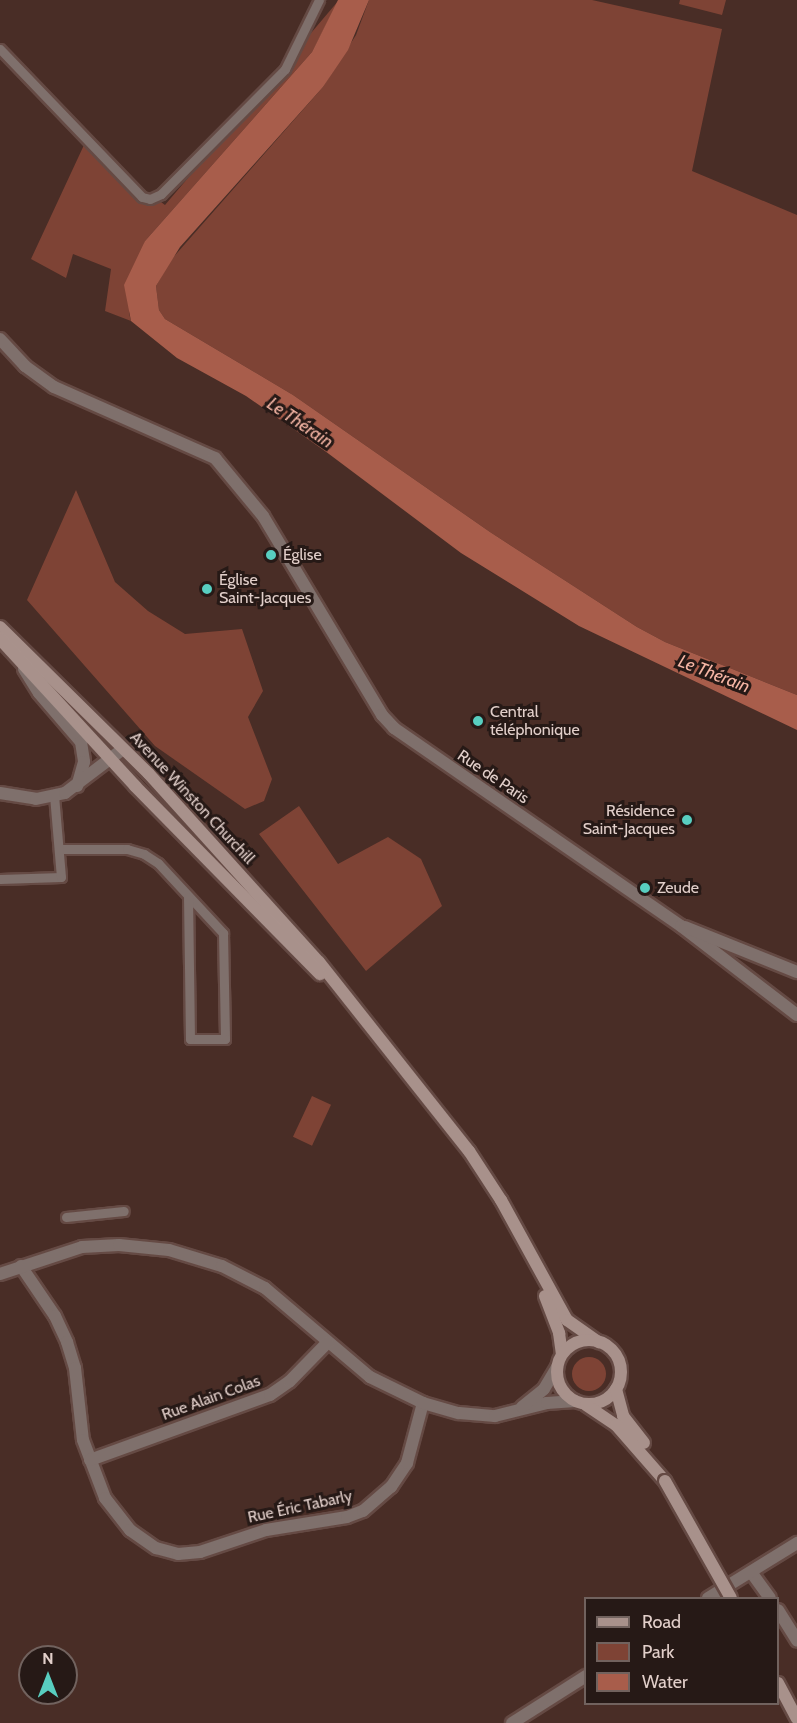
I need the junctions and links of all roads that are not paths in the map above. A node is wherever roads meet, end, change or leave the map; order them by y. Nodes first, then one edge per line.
1 (319, 0) edge
2 (0, 49) edge
3 (0, 339) edge
4 (0, 627) edge
5 (0, 639) edge
6 (17, 658) junction
7 (123, 749) junction
8 (110, 760) junction
9 (77, 786) junction
10 (0, 793) edge
11 (54, 796) junction
12 (59, 849) junction
13 (0, 879) edge
14 (188, 897) junction
15 (681, 926) junction
16 (797, 972) edge
17 (348, 1002) junction
18 (797, 1015) edge
19 (124, 1211) dead end
20 (66, 1217) dead end
21 (532, 1261) junction
22 (21, 1266) junction
23 (0, 1274) edge
24 (328, 1342) junction
25 (599, 1342) junction
26 (562, 1354) junction
27 (557, 1367) junction
28 (616, 1389) junction
29 (423, 1403) junction
30 (580, 1403) junction
31 (519, 1410) junction
32 (90, 1460) junction
33 (665, 1481) junction
34 (797, 1543) edge
35 (752, 1572) junction
36 (711, 1597) edge
37 (729, 1597) edge
38 (769, 1597) edge
39 (779, 1613) edge
40 (797, 1641) edge
41 (584, 1677) edge
42 (779, 1686) edge
43 (797, 1718) edge
44 (512, 1723) edge

1 - 2 lane
3 - 15 street, Rue de Paris
4 - 7 main road, Avenue Winston Churchill
5 - 6 main road, Avenue Winston Churchill
6 - 8 main road, Avenue Winston Churchill
6 - 9 street
7 - 8 street
7 - 17 main road, Avenue Winston Churchill
8 - 9 street
8 - 17 main road, Avenue Winston Churchill
9 - 11 street
10 - 11 street
11 - 12 lane
12 - 13 lane
12 - 14 lane
14 - 14 lane
15 - 16 street
15 - 18 street, Rue de Paris
17 - 21 main road, Avenue Winston Churchill
19 - 20 lane
21 - 25 main road, Avenue Winston Churchill
21 - 26 main road, Avenue Winston Churchill
22 - 23 street
22 - 24 street
22 - 32 street, Rue Éric Tabarly
24 - 29 street
24 - 32 street, Rue Alain Colas
25 - 26 main road
25 - 28 main road
26 - 27 main road
27 - 30 main road
27 - 31 street
28 - 30 main road
28 - 33 main road
29 - 31 street
29 - 32 street, Rue Éric Tabarly
30 - 31 street
30 - 33 main road
33 - 37 main road, bridge
34 - 35 street
35 - 36 street
35 - 38 street
39 - 40 street
41 - 44 street
42 - 43 main road

